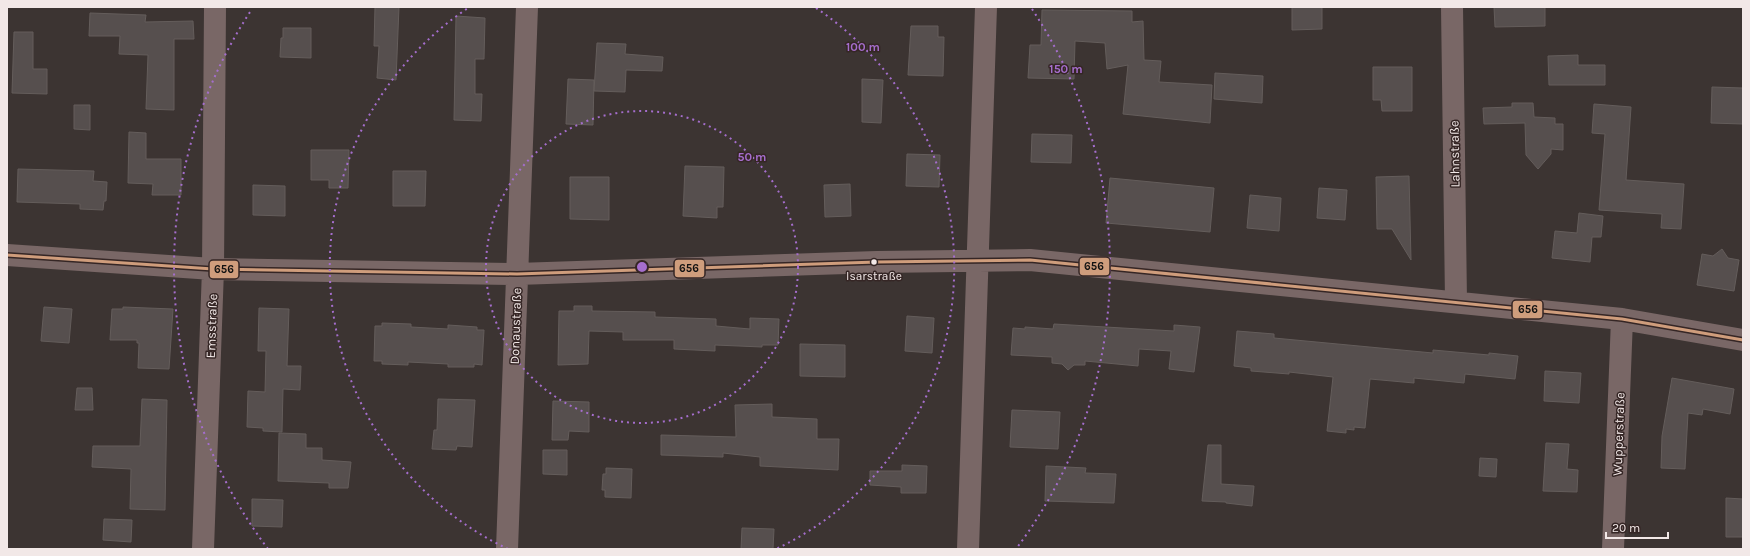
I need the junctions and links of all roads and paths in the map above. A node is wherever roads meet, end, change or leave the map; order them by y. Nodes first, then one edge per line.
1 (215, 7) edge
2 (527, 7) edge
3 (986, 7) edge
4 (1452, 7) edge
5 (7, 255) edge
6 (977, 260) junction
7 (213, 269) junction
8 (517, 274) junction
9 (1456, 301) junction
10 (1622, 319) junction
11 (1743, 340) edge
12 (203, 549) edge
13 (507, 549) edge
14 (968, 549) edge
15 (1614, 549) edge

1 - 7 street, Emsstraße
2 - 8 street, Donaustraße
3 - 6 street
4 - 9 street, Lahnstraße
5 - 7 street
6 - 8 street
6 - 9 street
6 - 14 street
7 - 8 street
7 - 12 street, Emsstraße
8 - 13 street, Donaustraße
9 - 10 street
10 - 11 street
10 - 15 street, Wupperstraße

